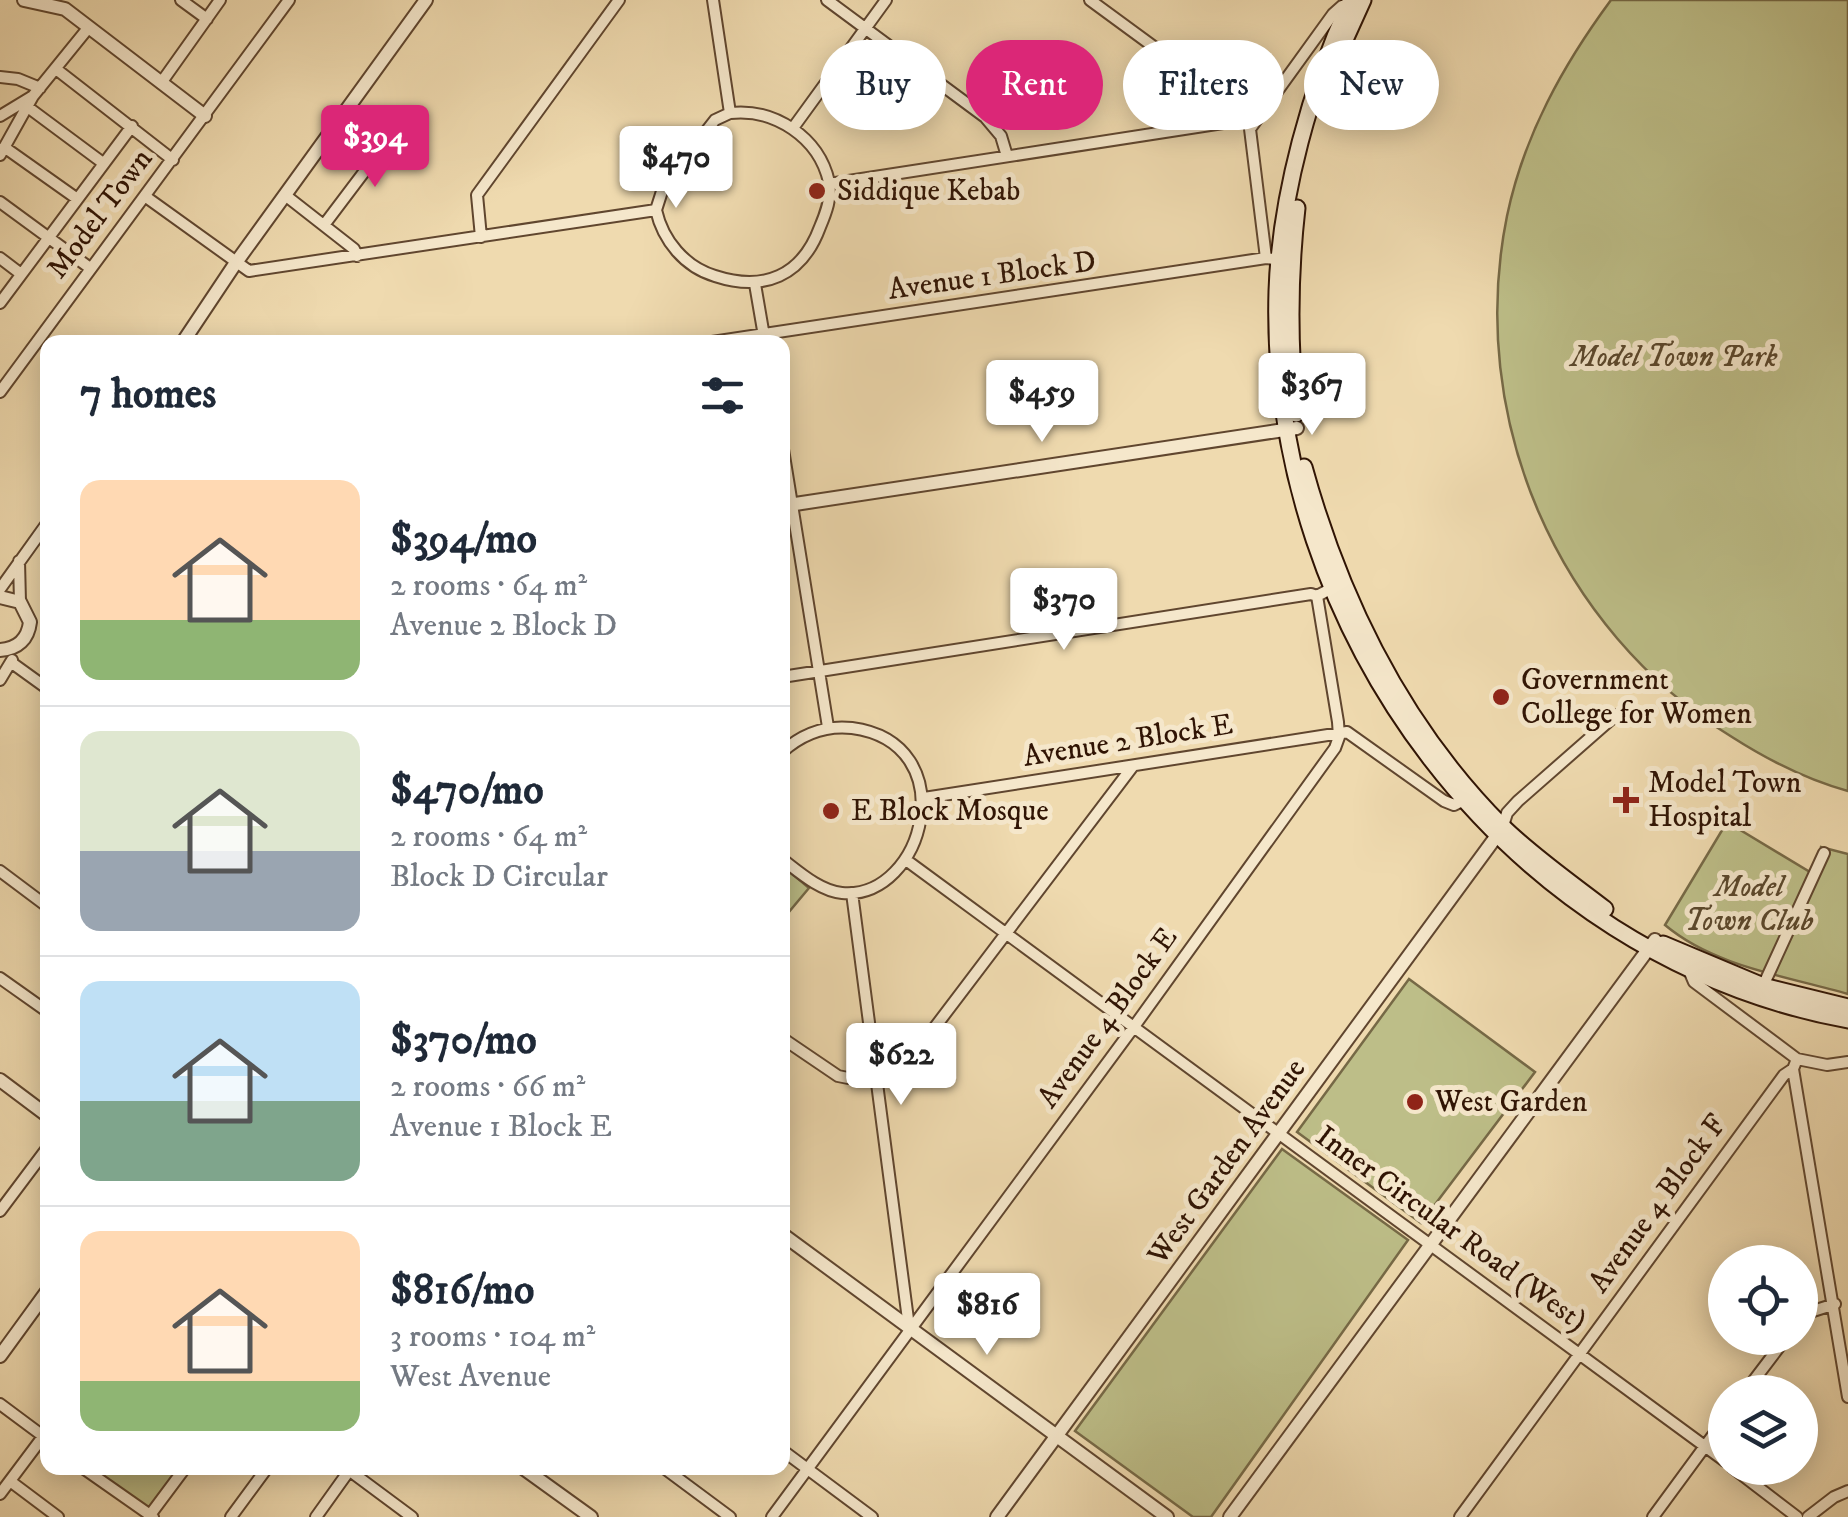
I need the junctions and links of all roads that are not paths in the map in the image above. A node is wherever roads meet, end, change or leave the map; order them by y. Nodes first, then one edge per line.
1 (24, 0) edge
2 (181, 0) edge
3 (220, 0) edge
4 (289, 0) edge
5 (426, 0) edge
6 (619, 0) edge
7 (713, 0) edge
8 (827, 0) edge
9 (886, 0) edge
10 (1090, 0) edge
11 (1354, 2) edge
12 (68, 4) edge
13 (207, 19) junction
14 (88, 27) junction
15 (866, 28) junction
16 (1145, 40) edge
17 (56, 69) junction
18 (0, 77) edge
19 (1284, 81) edge
20 (161, 83) junction
21 (37, 92) junction
22 (28, 108) junction
23 (730, 113) junction
24 (0, 116) edge
25 (204, 116) junction
26 (132, 126) junction
27 (793, 128) junction
28 (395, 130) dead end
29 (1177, 130) edge
30 (1251, 130) edge
31 (2, 151) edge
32 (1008, 156) junction
33 (173, 160) junction
34 (104, 163) junction
35 (830, 184) junction
36 (146, 196) junction
37 (285, 196) junction
38 (76, 198) junction
39 (0, 202) edge
40 (656, 210) junction
41 (324, 226) junction
42 (481, 237) junction
43 (46, 238) junction
44 (357, 256) junction
45 (0, 258) edge
46 (1279, 259) junction
47 (235, 264) junction
48 (90, 268) junction
49 (22, 274) junction
50 (756, 284) junction
51 (0, 303) edge
52 (41, 335) edge
53 (188, 335) edge
54 (763, 335) edge
55 (790, 335) edge
56 (40, 337) edge
57 (0, 392) edge
58 (1292, 428) junction
59 (790, 506) edge
60 (790, 516) edge
61 (40, 532) edge
62 (19, 560) junction
63 (0, 588) edge
64 (1329, 589) junction
65 (0, 596) edge
66 (20, 602) junction
67 (40, 620) edge
68 (30, 622) junction
69 (7, 654) edge
70 (820, 671) junction
71 (790, 676) edge
72 (0, 680) edge
73 (40, 682) edge
74 (1616, 715) dead end
75 (828, 727) junction
76 (1339, 733) junction
77 (790, 745) edge
78 (1133, 766) junction
79 (924, 798) junction
80 (1462, 801) junction
81 (1500, 832) junction
82 (1824, 853) dead end
83 (906, 860) junction
84 (790, 863) edge
85 (0, 872) edge
86 (852, 893) junction
87 (40, 900) edge
88 (1008, 934) junction
89 (1652, 944) junction
90 (1694, 971) junction
91 (0, 978) edge
92 (1763, 986) junction
93 (40, 1006) edge
94 (1848, 1007) edge
95 (1848, 1020) edge
96 (1133, 1028) junction
97 (790, 1043) edge
98 (1848, 1062) edge
99 (1795, 1064) junction
100 (876, 1072) junction
101 (0, 1080) edge
102 (40, 1110) edge
103 (1280, 1134) junction
104 (40, 1158) edge
105 (0, 1211) edge
106 (790, 1240) edge
107 (1431, 1245) junction
108 (40, 1301) edge
109 (1835, 1304) junction
110 (1818, 1309) edge
111 (910, 1328) junction
112 (1579, 1354) junction
113 (1773, 1355) edge
114 (0, 1356) edge
115 (1758, 1375) edge
116 (1848, 1397) edge
117 (0, 1404) edge
118 (40, 1431) edge
119 (1057, 1435) junction
120 (40, 1442) edge
121 (1708, 1443) edge
122 (1706, 1446) junction
123 (790, 1456) edge
124 (806, 1467) junction
125 (98, 1475) edge
126 (179, 1475) edge
127 (261, 1475) edge
128 (344, 1475) edge
129 (357, 1475) edge
130 (533, 1475) edge
131 (673, 1475) edge
132 (10, 1480) junction
133 (1756, 1485) edge
134 (1848, 1491) edge
135 (0, 1494) edge
136 (152, 1516) edge
137 (407, 1516) edge
138 (58, 1517) edge
139 (231, 1517) edge
140 (316, 1517) edge
141 (591, 1517) edge
142 (730, 1517) edge
143 (772, 1517) edge
144 (872, 1517) edge
145 (997, 1517) edge
146 (1167, 1517) edge
147 (1230, 1517) edge
148 (1460, 1517) edge
149 (1653, 1517) edge
150 (1797, 1517) edge
151 (1808, 1517) edge

1 - 12 street
2 - 13 street
3 - 13 street
4 - 25 street, Model Town
5 - 37 street
6 - 42 street
7 - 23 street
8 - 15 street
9 - 15 street
10 - 16 street
11 - 19 street
11 - 46 main road
12 - 14 street
13 - 20 street
14 - 17 street
14 - 20 street
15 - 27 street
15 - 32 street
17 - 21 street
17 - 26 street
18 - 21 street
20 - 25 street
21 - 22 street
21 - 24 street
22 - 31 street
22 - 34 street
23 - 27 street
23 - 40 street
25 - 33 street, Model Town
26 - 33 street
26 - 34 street
27 - 35 street
28 - 41 street
29 - 32 street
30 - 46 street
31 - 38 street
32 - 35 street
33 - 36 street, Model Town
34 - 38 street
35 - 50 street
36 - 47 street
36 - 48 street, Model Town
37 - 41 street
37 - 47 street
38 - 43 street
39 - 43 street
40 - 42 street
40 - 50 street
41 - 44 street
42 - 44 street
43 - 48 street
43 - 49 street
44 - 47 street
45 - 49 street
46 - 55 street, Avenue 1 Block D
46 - 58 main road
47 - 53 street
48 - 52 street, Model Town
49 - 51 street
50 - 54 street
56 - 57 street, Model Town
58 - 59 street
58 - 64 main road
60 - 70 street
61 - 62 street
62 - 63 street
62 - 66 street
64 - 70 street
64 - 76 street
64 - 80 main road
64 - 81 main road
65 - 66 street
66 - 68 street
67 - 68 street
68 - 69 street
69 - 72 street
69 - 73 street
70 - 71 street
70 - 75 street
74 - 81 street
75 - 77 street
75 - 79 street
76 - 78 street, Avenue 2 Block E
76 - 80 street
76 - 96 street, Avenue 4 Block E
78 - 79 street, Avenue 2 Block E
78 - 88 street
79 - 83 street
80 - 81 main road
81 - 89 main road
81 - 103 street, West Garden Avenue
82 - 92 street
83 - 86 street
83 - 88 street, Inner Circular Road (West)
84 - 86 street
85 - 87 street
86 - 100 street
88 - 96 street, Inner Circular Road (West)
88 - 100 street
89 - 90 main road
89 - 92 main road
89 - 107 street
90 - 95 main road
90 - 99 street
91 - 93 street
92 - 94 main road
96 - 103 street, Inner Circular Road (West)
96 - 111 street, Avenue 4 Block E
97 - 100 street
98 - 99 street
99 - 109 street
99 - 112 street, Avenue 4 Block F
100 - 111 street
101 - 102 street
103 - 107 street, Inner Circular Road (West)
103 - 119 street, West Garden Avenue
104 - 105 street
106 - 111 street
107 - 112 street, Inner Circular Road (West)
107 - 147 street
108 - 114 street
109 - 110 street
109 - 116 street
111 - 119 street
111 - 124 street, Avenue 4 Block E
112 - 122 street, Inner Circular Road (West)
112 - 148 street, Avenue 4 Block F
113 - 115 street
117 - 118 street
119 - 145 street, West Garden Avenue
119 - 146 street
120 - 132 street
121 - 122 street
122 - 149 street
123 - 124 street
124 - 143 street, Avenue 4 Block E
124 - 144 street
125 - 136 street
126 - 136 street
127 - 139 street
128 - 140 street
129 - 137 street
130 - 141 street
131 - 142 street
132 - 135 street
132 - 138 street
133 - 150 street
134 - 151 street

